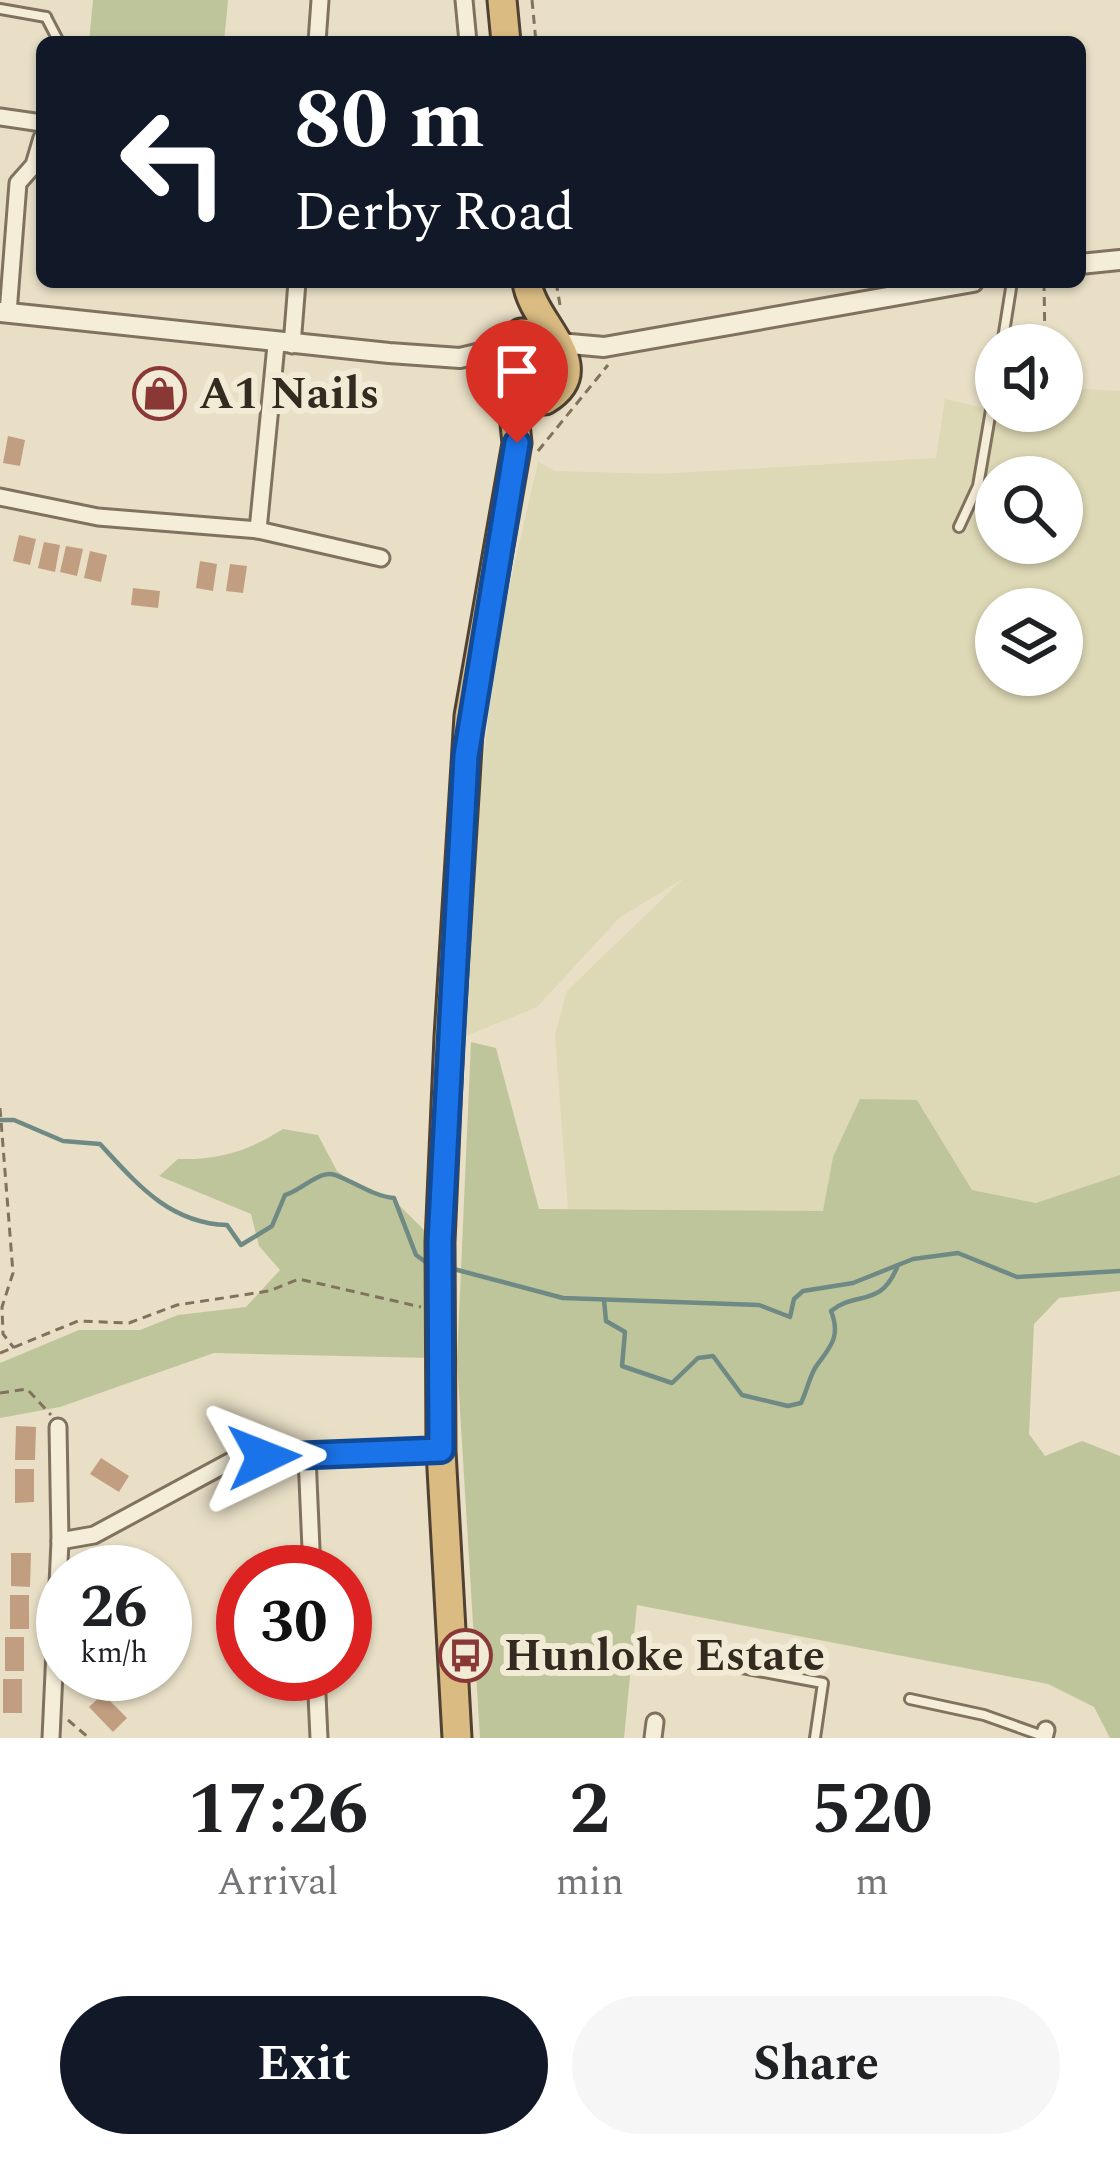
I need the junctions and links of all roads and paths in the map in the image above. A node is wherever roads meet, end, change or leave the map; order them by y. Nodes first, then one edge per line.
1 (47, 0) edge
2 (320, 0) edge
3 (464, 0) edge
4 (502, 0) edge
5 (532, 0) edge
6 (0, 9) edge
7 (46, 17) junction
8 (56, 36) edge
9 (317, 36) edge
10 (467, 36) edge
11 (505, 36) edge
12 (535, 36) edge
13 (0, 118) edge
14 (36, 123) edge
15 (36, 158) edge
16 (1120, 260) edge
17 (1086, 264) edge
18 (296, 288) edge
19 (526, 288) edge
20 (528, 288) edge
21 (942, 288) edge
22 (1011, 288) edge
23 (1044, 288) edge
24 (4, 313) edge
25 (1005, 324) edge
26 (1045, 324) edge
27 (284, 345) junction
28 (559, 349) junction
29 (610, 351) junction
30 (506, 364) junction
31 (545, 400) junction
32 (987, 432) edge
33 (524, 454) junction
34 (0, 496) edge
35 (959, 527) dead end
36 (259, 530) junction
37 (381, 558) dead end
38 (2, 1110) edge
39 (440, 1296) junction
40 (14, 1350) junction
41 (0, 1353) edge
42 (0, 1393) edge
43 (58, 1427) joint
44 (441, 1450) junction
45 (307, 1456) junction
46 (60, 1541) junction
47 (311, 1545) edge
48 (742, 1668) dead end
49 (910, 1700) dead end
50 (317, 1701) edge
51 (52, 1712) junction
52 (1045, 1735) edge
53 (50, 1738) edge
54 (89, 1738) edge
55 (319, 1738) edge
56 (457, 1738) edge
57 (815, 1738) edge

1 - 7 lane
2 - 9 street
3 - 10 street
4 - 11 highway
5 - 12 path
6 - 7 lane
7 - 8 lane
13 - 14 street
15 - 24 street
16 - 17 street
18 - 27 street
19 - 30 highway
20 - 28 highway
21 - 29 street
22 - 25 lane
23 - 26 path
24 - 27 street
27 - 30 street
27 - 36 street
28 - 29 street
28 - 30 highway
28 - 31 highway
29 - 33 path
30 - 31 highway
30 - 33 highway
31 - 33 highway
32 - 35 lane
33 - 39 highway
34 - 36 street
36 - 37 street
38 - 40 path
39 - 40 path
39 - 44 highway
40 - 41 path
42 - 43 path
43 - 46 street
44 - 45 street
44 - 56 highway
45 - 46 street
45 - 47 street
46 - 51 street
48 - 57 lane
49 - 52 lane
50 - 55 street
51 - 53 street
51 - 54 path

